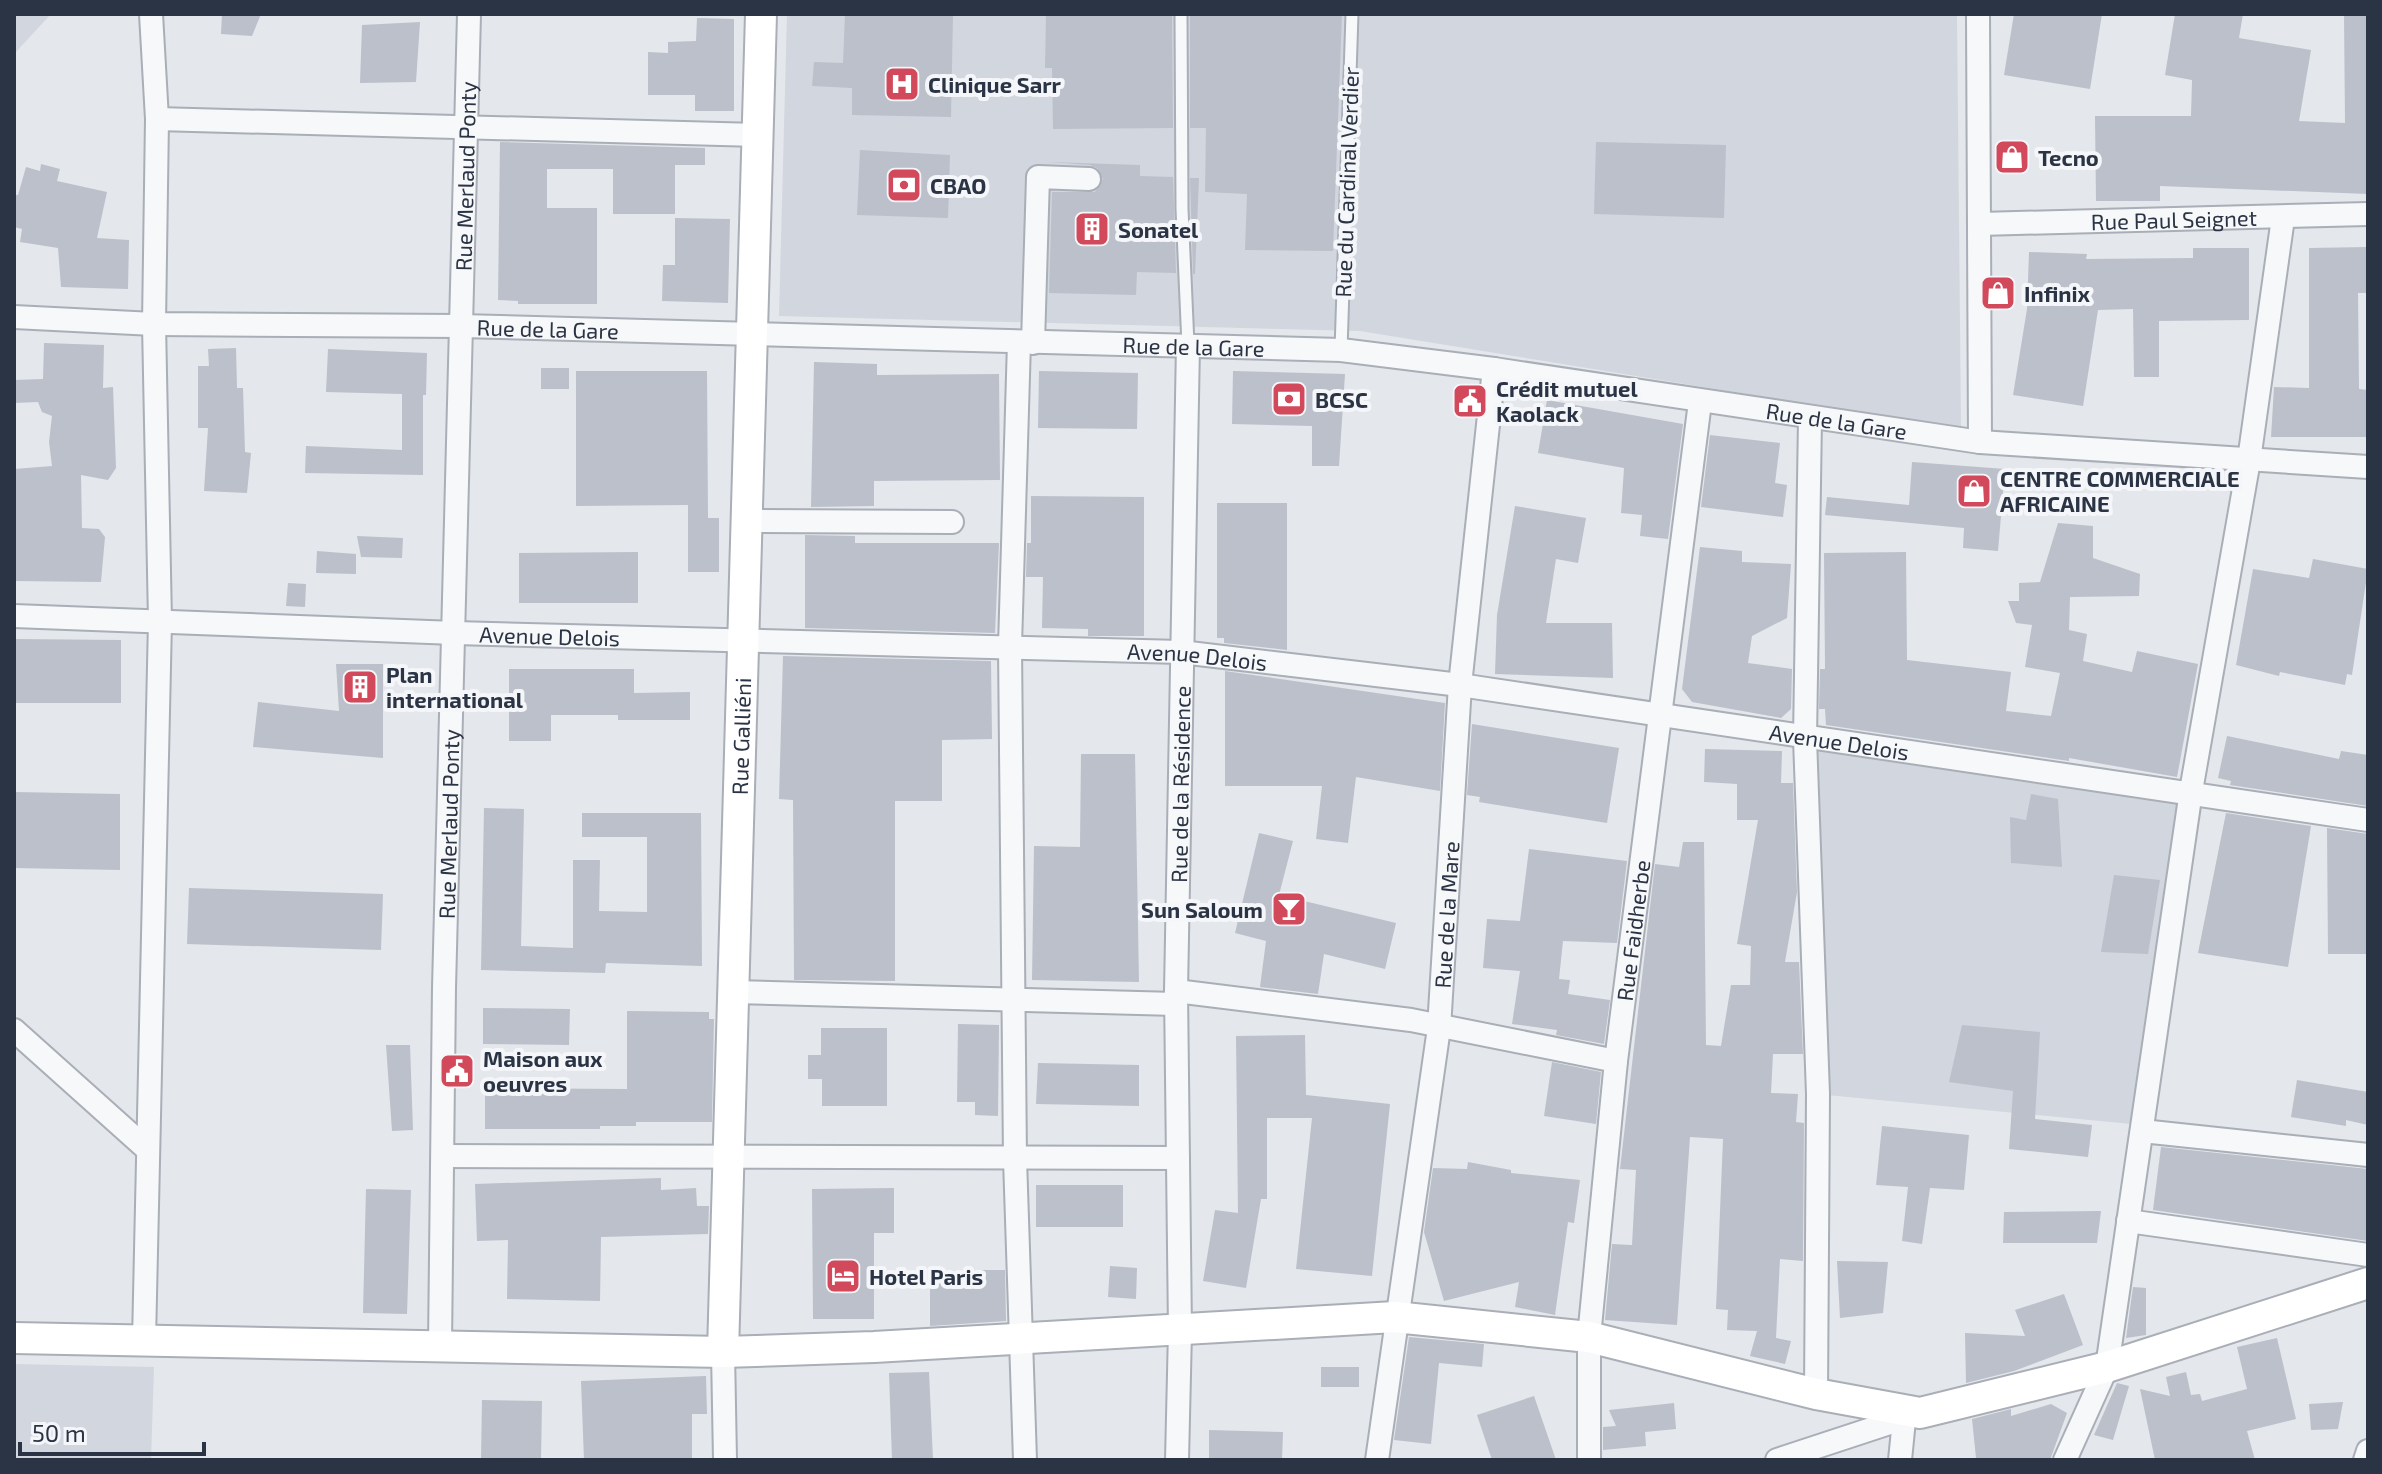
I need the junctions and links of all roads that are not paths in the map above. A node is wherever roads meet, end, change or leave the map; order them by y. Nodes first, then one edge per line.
1 (151, 14) edge
2 (469, 14) edge
3 (761, 14) edge
4 (1181, 14) edge
5 (1352, 14) edge
6 (1978, 14) edge
7 (157, 119) junction
8 (466, 124) junction
9 (758, 135) junction
10 (1089, 179) dead end
11 (2368, 214) edge
12 (2283, 218) junction
13 (1980, 224) junction
14 (14, 317) edge
15 (154, 324) junction
16 (461, 326) junction
17 (752, 336) junction
18 (1026, 342) junction
19 (1188, 345) junction
20 (1341, 350) junction
21 (1494, 369) junction
22 (1700, 402) junction
23 (1810, 419) junction
24 (1980, 442) junction
25 (2249, 460) junction
26 (2368, 467) edge
27 (747, 521) junction
28 (952, 522) dead end
29 (14, 616) edge
30 (160, 621) junction
31 (455, 633) junction
32 (743, 640) junction
33 (1010, 646) junction
34 (1181, 652) junction
35 (1460, 685) junction
36 (1659, 714) junction
37 (1805, 739) junction
38 (2191, 791) junction
39 (2368, 820) edge
40 (733, 992) junction
41 (1176, 997) junction
42 (1016, 998) junction
43 (1439, 1028) junction
44 (14, 1030) edge
45 (1616, 1061) junction
46 (2142, 1131) junction
47 (148, 1150) junction
48 (2368, 1155) edge
49 (444, 1156) junction
50 (728, 1157) junction
51 (1178, 1158) junction
52 (1015, 1159) junction
53 (2128, 1221) junction
54 (2368, 1255) edge
55 (2368, 1283) edge
56 (1395, 1317) junction
57 (1180, 1331) junction
58 (1589, 1337) junction
59 (14, 1338) edge
60 (1023, 1339) junction
61 (144, 1341) junction
62 (440, 1346) junction
63 (723, 1352) junction
64 (2107, 1367) junction
65 (1816, 1394) junction
66 (1912, 1416) junction
67 (2368, 1451) edge
68 (725, 1460) edge
69 (1025, 1460) edge
70 (1177, 1460) edge
71 (1377, 1460) edge
72 (1589, 1460) edge
73 (1777, 1460) edge
74 (1900, 1460) edge
75 (2065, 1460) edge
76 (2365, 1460) edge

1 - 7 street
2 - 8 street, Rue Merlaud Ponty
3 - 9 street, Rue Galliéni
4 - 19 lane, Rue de la Résidence
5 - 20 lane, Rue du Cardinal Verdier
6 - 13 street
7 - 8 street
7 - 15 street
8 - 9 street
8 - 16 street, Rue Merlaud Ponty
9 - 17 street, Rue Galliéni
10 - 18 street
11 - 12 street, Rue Paul Seignet
12 - 13 street, Rue Paul Seignet
12 - 25 street
13 - 24 street
14 - 15 street, Rue de la Gare
15 - 16 street, Rue de la Gare
15 - 30 street
16 - 17 street, Rue de la Gare
16 - 31 street, Rue Merlaud Ponty
17 - 18 street, Rue de la Gare
17 - 27 street, Rue Galliéni
18 - 19 street, Rue de la Gare
18 - 33 street
19 - 20 street, Rue de la Gare
19 - 34 street, Rue de la Résidence
20 - 21 street, Rue de la Gare
21 - 22 street, Rue de la Gare
21 - 35 street, Rue de la Mare
22 - 23 street, Rue de la Gare
22 - 36 street, Rue Faidherbe
23 - 24 street, Rue de la Gare
23 - 37 street
24 - 25 street, Rue de la Gare
25 - 26 street, Rue de la Gare
25 - 38 street
27 - 28 street
27 - 32 street, Rue Galliéni
29 - 30 street, Avenue Delois
30 - 31 street, Avenue Delois
30 - 47 street
31 - 32 street, Avenue Delois
31 - 49 street, Rue Merlaud Ponty
32 - 33 street, Avenue Delois
32 - 40 street, Rue Galliéni
33 - 34 street, Avenue Delois
33 - 42 street
34 - 35 street, Avenue Delois
34 - 41 street, Rue de la Résidence
35 - 36 street, Avenue Delois
35 - 43 street, Rue de la Mare
36 - 37 street, Avenue Delois
36 - 45 street, Rue Faidherbe
37 - 38 street, Avenue Delois
37 - 65 street
38 - 39 street, Avenue Delois
38 - 46 street
40 - 42 street
40 - 50 street, Rue Galliéni
41 - 42 street
41 - 43 street
41 - 51 street, Rue de la Résidence
42 - 52 street
43 - 45 street
43 - 56 street, Rue de la Mare
44 - 47 street
45 - 58 street, Rue Faidherbe
46 - 48 street
46 - 53 street
47 - 61 street
49 - 50 street
49 - 62 street, Rue Merlaud Ponty
50 - 52 street
50 - 63 street, Rue Galliéni
51 - 52 street
51 - 57 street, Rue de la Résidence
52 - 60 street
53 - 54 street
53 - 64 street
55 - 64 street
56 - 57 street
56 - 58 street
56 - 71 street, Rue de la Mare
57 - 60 street
57 - 70 street, Rue de la Résidence
58 - 65 street
58 - 72 street, Rue Faidherbe
59 - 61 street
60 - 63 street
60 - 69 street
61 - 62 street
62 - 63 street
63 - 68 street, Rue Galliéni
64 - 66 street
64 - 75 street
65 - 66 street
66 - 73 street
66 - 74 street
67 - 76 street

